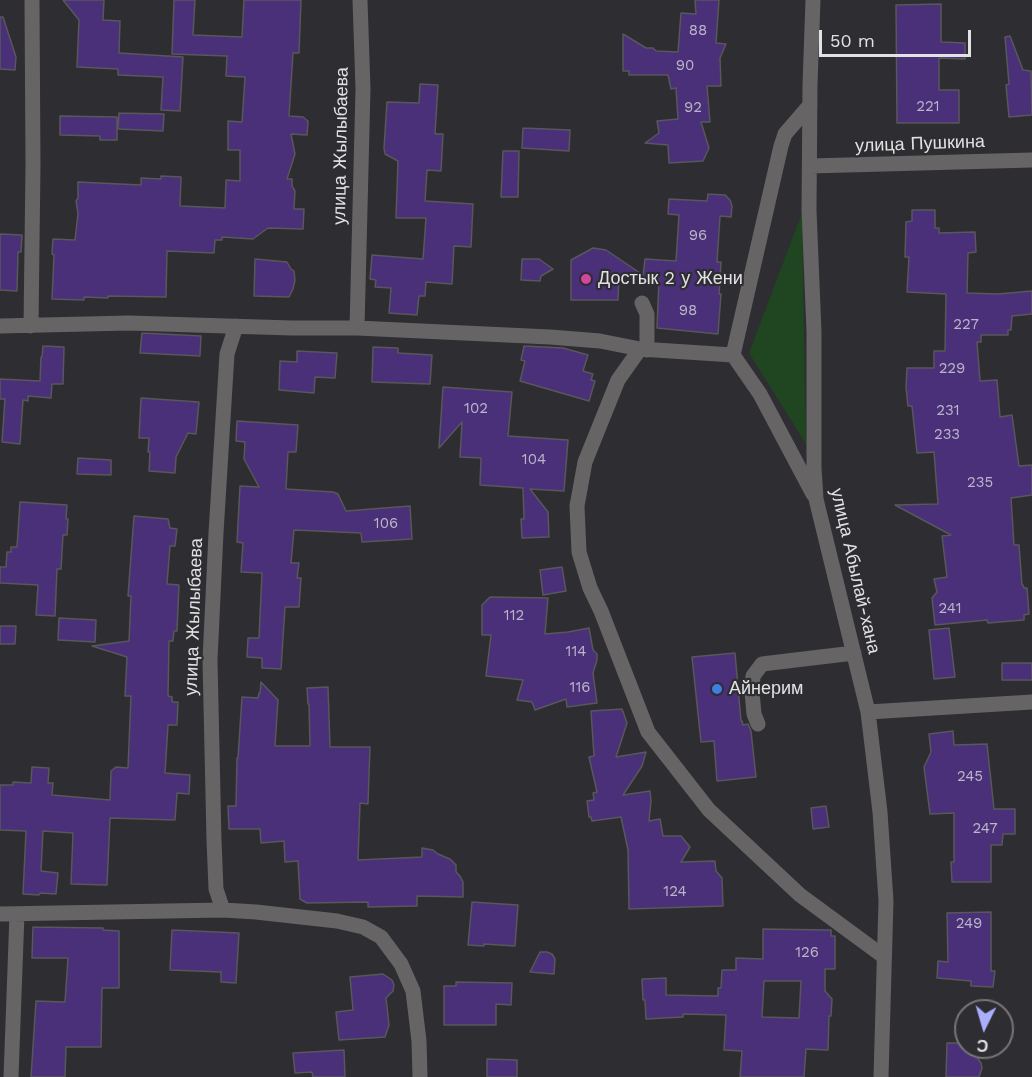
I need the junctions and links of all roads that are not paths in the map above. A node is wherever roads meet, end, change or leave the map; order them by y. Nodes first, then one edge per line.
1 (32, 0) edge
2 (360, 0) edge
3 (813, 0) edge
4 (810, 105) junction
5 (1032, 160) edge
6 (810, 166) junction
7 (642, 303) dead end
8 (0, 326) edge
9 (30, 326) junction
10 (236, 326) junction
11 (357, 328) junction
12 (643, 350) junction
13 (734, 355) junction
14 (816, 499) junction
15 (854, 653) junction
16 (1032, 702) edge
17 (868, 712) junction
18 (758, 724) dead end
19 (223, 910) junction
20 (0, 914) edge
21 (17, 914) junction
22 (883, 956) junction
23 (11, 1077) edge
24 (420, 1077) edge
25 (881, 1077) edge

1 - 9 street
2 - 11 street, улица Жылыбаева
3 - 4 street, улица Абылай-хана
4 - 6 street, улица Абылай-хана
4 - 13 street
5 - 6 street, улица Пушкина
6 - 14 street, улица Абылай-хана
7 - 12 street
8 - 9 street
9 - 10 street
10 - 11 street
10 - 19 street, улица Жылыбаева
11 - 12 street
12 - 13 street
12 - 22 street
13 - 14 street
14 - 15 street, улица Абылай-хана
15 - 17 street, улица Абылай-хана
15 - 18 street
16 - 17 street
17 - 22 street, улица Абылай-хана
19 - 21 street
19 - 24 street
20 - 21 street
21 - 23 street
22 - 25 street, улица Абылай-хана

